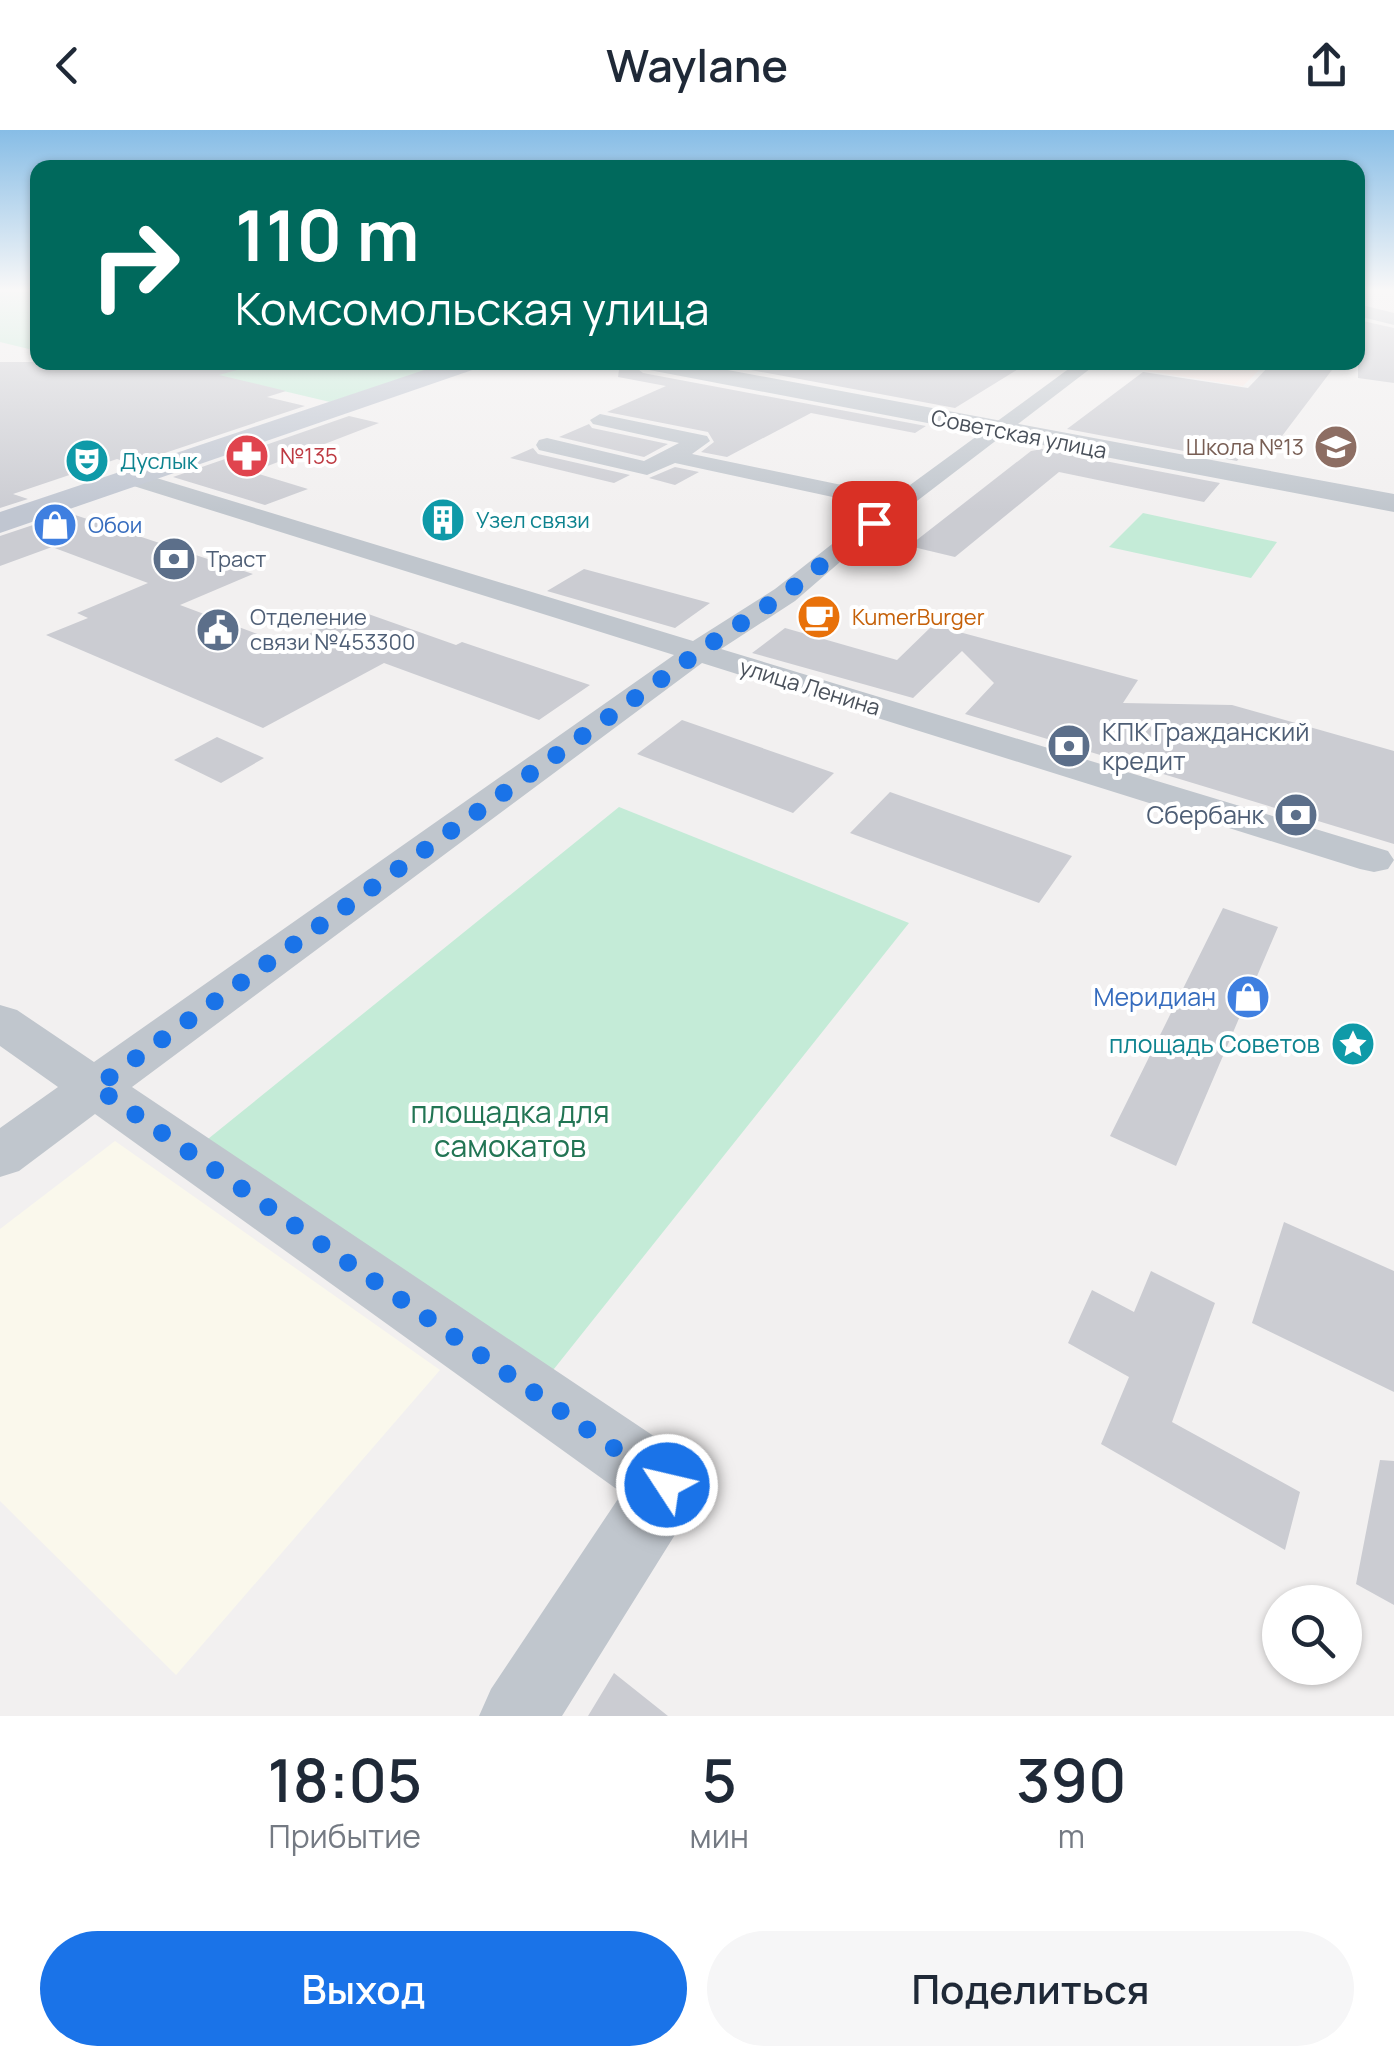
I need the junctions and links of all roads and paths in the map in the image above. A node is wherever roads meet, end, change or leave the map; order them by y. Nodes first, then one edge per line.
1 (449, 370) edge
2 (685, 370) edge
3 (1080, 370) edge
4 (600, 420) dead end
5 (1000, 431) junction
6 (547, 445) dead end
7 (672, 456) junction
8 (132, 478) junction
9 (1394, 503) edge
10 (900, 504) junction
11 (0, 523) edge
12 (697, 653) junction
13 (1374, 860) dead end
14 (0, 1022) edge
15 (96, 1087) junction
16 (0, 1156) edge
17 (518, 1716) edge

1 - 8 main road
2 - 5 street, Советская улица
3 - 5 street
4 - 7 street
5 - 9 street, Советская улица
5 - 10 street
6 - 7 street
7 - 10 street
8 - 11 main road
8 - 12 street, улица Ленина
10 - 12 street
12 - 13 street, улица Ленина
12 - 15 street
14 - 15 street
15 - 16 street
15 - 17 street

